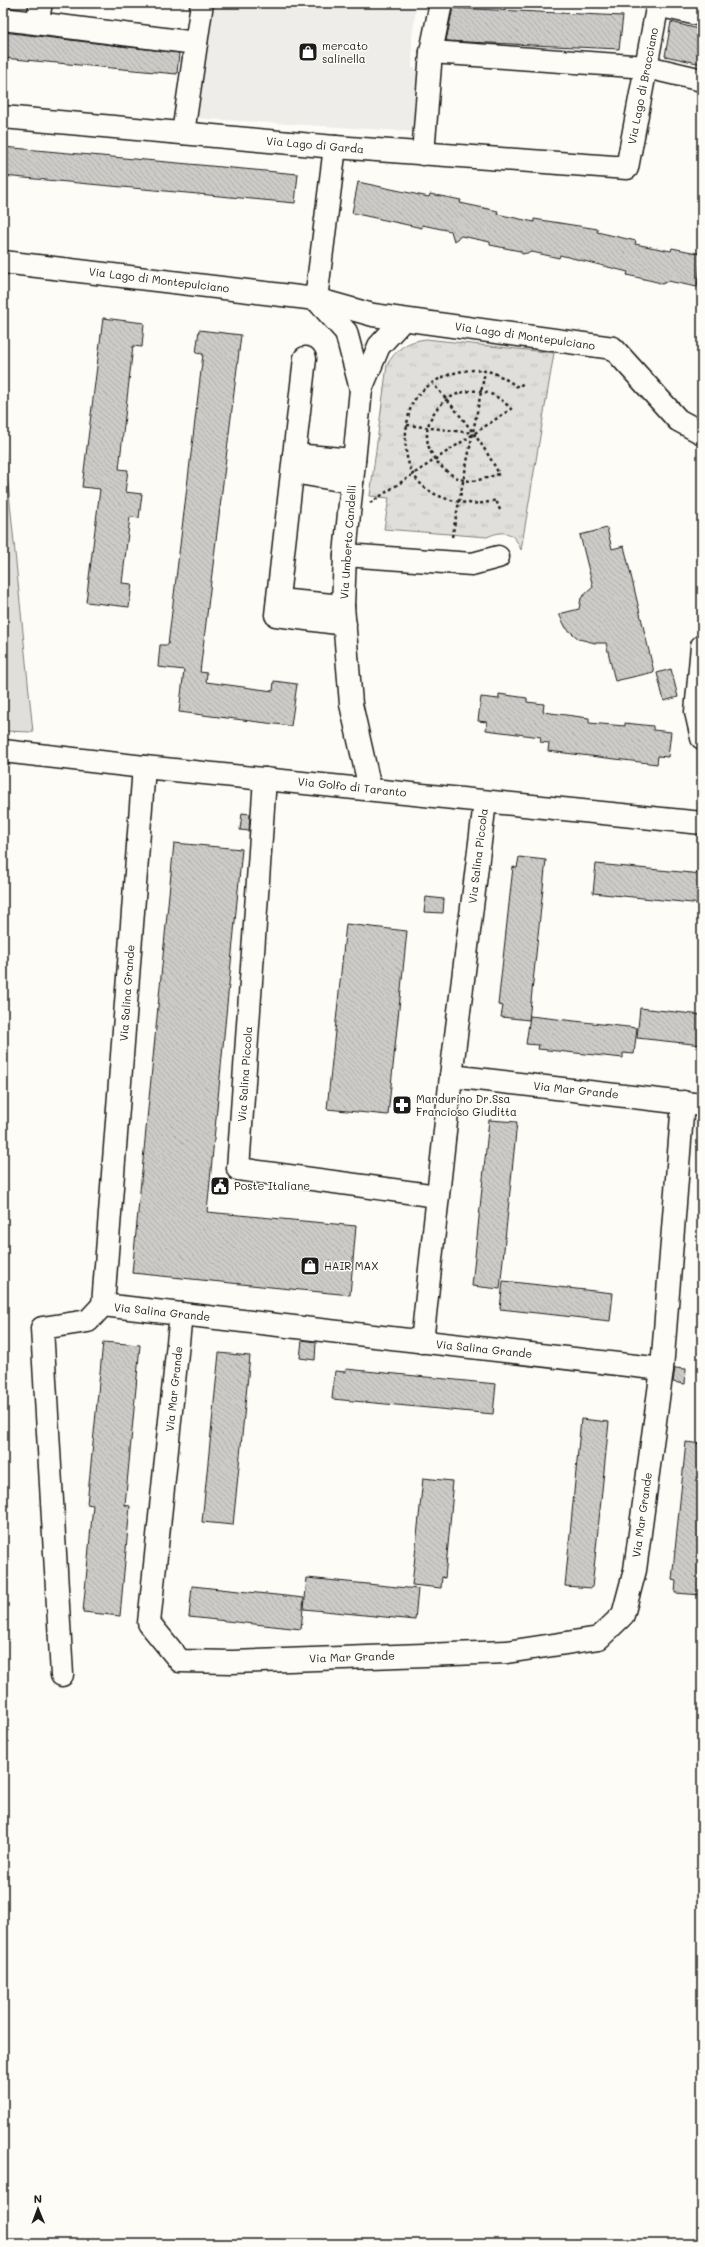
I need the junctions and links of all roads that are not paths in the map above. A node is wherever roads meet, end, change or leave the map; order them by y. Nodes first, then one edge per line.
1 (202, 3) edge
2 (442, 3) edge
3 (658, 4) edge
4 (39, 13) edge
5 (702, 15) edge
6 (3, 19) edge
7 (196, 43) junction
8 (431, 52) junction
9 (647, 67) junction
10 (702, 80) edge
11 (3, 117) edge
12 (183, 133) junction
13 (335, 147) junction
14 (424, 154) junction
15 (627, 168) joint
16 (3, 262) edge
17 (316, 299) junction
18 (403, 320) junction
19 (305, 358) dead end
20 (361, 389) junction
21 (702, 433) edge
22 (354, 460) junction
23 (294, 464) junction
24 (352, 482) junction
25 (345, 555) junction
26 (498, 556) dead end
27 (344, 615) junction
28 (702, 646) edge
29 (702, 738) edge
30 (3, 751) edge
31 (144, 767) junction
32 (265, 779) junction
33 (370, 789) junction
34 (485, 802) junction
35 (702, 823) edge
36 (450, 1076) junction
37 (693, 1103) edge
38 (437, 1196) junction
39 (103, 1306) junction
40 (181, 1314) junction
41 (422, 1342) junction
42 (662, 1369) junction
43 (62, 1676) dead end

1 - 7 street
2 - 8 street
3 - 5 street
3 - 9 street, Via Lago di Bracciano
4 - 6 street
4 - 7 street
7 - 12 street
8 - 9 street
8 - 14 street
9 - 10 street
9 - 15 street, Via Lago di Bracciano
11 - 12 street, Via Lago di Garda
12 - 13 street, Via Lago di Garda
13 - 14 street, Via Lago di Garda
13 - 17 street
14 - 15 street, Via Lago di Garda
16 - 17 street, Via Lago di Montepulciano
17 - 18 street, Via Lago di Montepulciano
17 - 20 street, Via Umberto Candelli
18 - 20 street, Via Umberto Candelli
18 - 21 street, Via Lago di Montepulciano
19 - 23 street
20 - 22 street, Via Umberto Candelli
22 - 23 street
22 - 24 street, Via Umberto Candelli
23 - 24 street
23 - 27 street
24 - 25 street, Via Umberto Candelli
25 - 26 street
25 - 27 street, Via Umberto Candelli
27 - 33 street, Via Umberto Candelli
28 - 29 street
30 - 31 street, Via Golfo di Taranto
31 - 32 street, Via Golfo di Taranto
31 - 39 street, Via Salina Grande
32 - 33 street, Via Golfo di Taranto
32 - 38 street, Via Salina Piccola
33 - 34 street, Via Golfo di Taranto
34 - 35 street, Via Golfo di Taranto
34 - 36 street, Via Salina Piccola
36 - 37 street, Via Mar Grande
36 - 38 street, Via Salina Piccola
37 - 42 street
38 - 41 street, Via Salina Piccola
39 - 40 street, Via Salina Grande
39 - 43 street
40 - 41 street, Via Salina Grande
40 - 42 street, Via Mar Grande
41 - 42 street, Via Salina Grande

